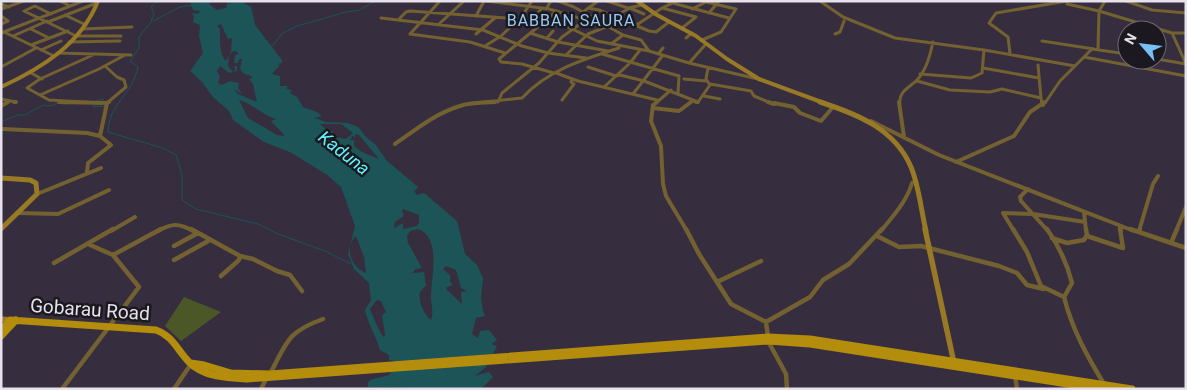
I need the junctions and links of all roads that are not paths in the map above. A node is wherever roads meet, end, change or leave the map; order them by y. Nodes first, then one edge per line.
1 (24, 1) edge
2 (60, 1) edge
3 (83, 1) edge
4 (440, 1) edge
5 (464, 1) edge
6 (485, 1) edge
7 (532, 1) edge
8 (550, 1) edge
9 (558, 1) edge
10 (598, 1) edge
11 (608, 1) edge
12 (666, 1) edge
13 (820, 1) edge
14 (1105, 1) edge
15 (1126, 1) edge
16 (98, 2) edge
17 (625, 2) edge
18 (675, 2) edge
19 (718, 2) edge
20 (640, 3) edge
21 (1067, 3) edge
22 (1, 4) edge
23 (430, 4) dead end
24 (436, 5) junction
25 (70, 6) junction
26 (620, 6) junction
27 (1168, 6) dead end
28 (9, 7) junction
29 (527, 7) junction
30 (588, 8) junction
31 (630, 8) junction
32 (662, 8) junction
33 (1, 9) edge
34 (544, 9) junction
35 (692, 9) junction
36 (557, 11) junction
37 (1099, 11) junction
38 (429, 12) junction
39 (583, 12) junction
40 (1168, 12) junction
41 (710, 13) junction
42 (1186, 13) edge
43 (50, 14) junction
44 (449, 14) junction
45 (644, 14) dead end
46 (654, 14) junction
47 (65, 15) junction
48 (1, 16) edge
49 (476, 16) junction
50 (591, 16) junction
51 (496, 17) junction
52 (612, 17) junction
53 (39, 18) junction
54 (381, 18) dead end
55 (729, 18) junction
56 (519, 19) junction
57 (398, 20) junction
58 (586, 20) junction
59 (532, 21) junction
60 (621, 21) junction
61 (844, 21) dead end
62 (48, 22) junction
63 (544, 22) junction
64 (669, 22) junction
65 (419, 23) junction
66 (1, 24) edge
67 (439, 24) junction
68 (86, 25) junction
69 (605, 26) junction
70 (635, 26) junction
71 (132, 27) dead end
72 (682, 28) junction
73 (82, 29) junction
74 (575, 29) junction
75 (30, 30) junction
76 (483, 30) junction
77 (68, 31) junction
78 (649, 31) junction
79 (3, 32) edge
80 (553, 32) dead end
81 (1172, 32) junction
82 (530, 33) junction
83 (692, 33) junction
84 (1186, 33) edge
85 (476, 34) dead end
86 (835, 34) dead end
87 (622, 35) junction
88 (13, 36) junction
89 (76, 36) junction
90 (121, 36) dead end
91 (501, 36) junction
92 (586, 36) junction
93 (908, 36) dead end
94 (49, 38) junction
95 (547, 38) junction
96 (686, 38) dead end
97 (640, 39) junction
98 (910, 40) junction
99 (61, 41) dead end
100 (120, 41) dead end
101 (1042, 41) dead end
102 (70, 42) junction
103 (558, 42) junction
104 (704, 42) junction
105 (933, 42) junction
106 (517, 44) junction
107 (611, 44) junction
108 (31, 45) junction
109 (576, 45) junction
110 (485, 46) junction
111 (619, 47) junction
112 (36, 48) junction
113 (663, 48) dead end
114 (1096, 49) junction
115 (41, 50) junction
116 (640, 50) junction
117 (984, 50) junction
118 (608, 51) junction
119 (649, 51) junction
120 (1117, 52) edge
121 (548, 53) junction
122 (601, 53) junction
123 (95, 54) junction
124 (505, 54) junction
125 (658, 54) junction
126 (1010, 54) junction
127 (56, 55) junction
128 (126, 55) junction
129 (131, 55) dead end
130 (663, 55) junction
131 (566, 56) junction
132 (588, 58) junction
133 (1084, 58) junction
134 (1167, 61) edge
135 (630, 63) junction
136 (688, 63) junction
137 (1186, 64) edge
138 (1038, 65) dead end
139 (105, 66) junction
140 (1076, 66) junction
141 (534, 67) junction
142 (588, 67) dead end
143 (1, 68) edge
144 (654, 68) junction
145 (708, 68) junction
146 (983, 68) junction
147 (555, 73) junction
148 (31, 74) junction
149 (920, 74) junction
150 (616, 76) junction
151 (1186, 76) edge
152 (1039, 78) junction
153 (42, 79) junction
154 (572, 79) junction
155 (684, 79) dead end
156 (761, 80) junction
157 (644, 81) junction
158 (917, 81) junction
159 (708, 82) junction
160 (1, 87) edge
161 (604, 88) junction
162 (670, 90) junction
163 (678, 93) junction
164 (633, 94) junction
165 (40, 95) junction
166 (704, 96) junction
167 (1041, 98) junction
168 (1, 99) edge
169 (720, 99) dead end
170 (562, 100) dead end
171 (656, 100) junction
172 (9, 102) junction
173 (16, 102) dead end
174 (498, 102) junction
175 (698, 102) junction
176 (107, 104) junction
177 (774, 104) joint
178 (1043, 105) junction
179 (1, 106) edge
180 (833, 107) junction
181 (653, 108) junction
182 (868, 120) junction
183 (3, 129) dead end
184 (100, 136) junction
185 (904, 137) junction
186 (395, 144) dead end
187 (956, 162) junction
188 (101, 168) dead end
189 (87, 172) junction
190 (1158, 176) dead end
191 (1, 178) edge
192 (915, 182) junction
193 (1028, 189) junction
194 (109, 190) dead end
195 (37, 194) junction
196 (1186, 208) edge
197 (1084, 212) junction
198 (18, 214) junction
199 (1032, 214) junction
200 (135, 217) dead end
201 (1085, 222) junction
202 (1120, 226) junction
203 (1, 229) edge
204 (1139, 232) junction
205 (198, 233) junction
206 (877, 236) junction
207 (1086, 236) junction
208 (1052, 238) junction
209 (210, 240) junction
210 (1171, 243) junction
211 (88, 244) junction
212 (174, 246) dead end
213 (930, 248) junction
214 (1186, 248) edge
215 (113, 255) junction
216 (240, 256) junction
217 (174, 260) dead end
218 (761, 261) dead end
219 (54, 263) dead end
220 (221, 276) dead end
221 (717, 282) junction
222 (1046, 290) junction
223 (302, 291) dead end
224 (1064, 297) junction
225 (1, 319) edge
226 (13, 320) junction
227 (323, 320) dead end
228 (766, 322) junction
229 (109, 327) junction
230 (1, 330) edge
231 (1, 336) edge
232 (768, 339) junction
233 (191, 363) junction
234 (954, 364) junction
235 (1015, 375) junction
236 (268, 376) junction
237 (1101, 387) edge
238 (62, 389) edge
239 (174, 389) edge
240 (261, 389) edge
241 (787, 389) edge
242 (1017, 389) edge
243 (1132, 389) edge

1 - 28 street
2 - 25 street
3 - 25 street
4 - 24 street
5 - 44 street
6 - 29 street
6 - 49 street
7 - 29 street
8 - 34 street
9 - 39 street
10 - 30 street
11 - 26 street
12 - 18 street
13 - 98 street
14 - 37 street
15 - 40 street
16 - 47 street
16 - 68 main road
17 - 26 street
18 - 32 street
18 - 35 street
19 - 35 street
19 - 41 street
19 - 55 street
20 - 31 street
20 - 46 main road
21 - 37 street
21 - 126 street
22 - 28 street
23 - 24 street
24 - 38 street
25 - 43 street
26 - 31 street
27 - 40 street
28 - 33 street
29 - 34 street
29 - 56 street
30 - 39 street
30 - 52 street
31 - 45 street
31 - 52 street
32 - 46 street
32 - 72 street
34 - 36 street
34 - 59 street
35 - 41 street
36 - 58 street
36 - 63 street
37 - 81 street
37 - 114 street
38 - 44 street
38 - 57 street
38 - 65 street
39 - 50 street
40 - 42 street
41 - 55 street
43 - 53 street
43 - 53 street
44 - 49 street
44 - 67 street
46 - 64 main road
46 - 70 street
47 - 62 street
47 - 68 street
48 - 66 street
49 - 51 street
50 - 58 street
50 - 69 street
51 - 56 street
51 - 76 street
52 - 60 street
53 - 62 street
53 - 79 street
54 - 57 street
55 - 104 street
56 - 59 street
56 - 91 street
57 - 65 street
58 - 74 street
59 - 63 street
60 - 69 street
60 - 70 street
61 - 86 street
62 - 75 street
62 - 77 street
63 - 74 street
63 - 82 street
64 - 72 main road
64 - 78 street
65 - 67 street
65 - 110 street
67 - 76 street
68 - 73 main road
69 - 87 street
69 - 92 street
70 - 78 street
71 - 73 street
72 - 83 main road
73 - 89 main road
74 - 92 street
74 - 103 street
75 - 88 street
75 - 94 street
76 - 85 street
76 - 91 street
77 - 89 street
77 - 94 street
78 - 97 street
79 - 88 street
80 - 95 street
81 - 84 street
81 - 137 street
82 - 95 street
82 - 106 street
83 - 96 street
83 - 104 main road
87 - 97 street
87 - 107 street
88 - 108 street
89 - 90 street
89 - 102 main road
91 - 106 street
91 - 110 street
92 - 107 street
92 - 109 street
93 - 98 street
94 - 108 street
95 - 103 street
97 - 119 street
98 - 105 street
99 - 115 street
100 - 102 street
101 - 114 street
102 - 127 main road
103 - 109 street
103 - 121 street
104 - 136 street
104 - 156 main road
105 - 117 street
105 - 149 street
106 - 121 street
106 - 124 street
107 - 111 street
108 - 112 street
109 - 118 street
109 - 131 street
110 - 124 street
111 - 116 street
111 - 118 street
112 - 115 street
112 - 143 street
113 - 125 street
114 - 120 street
114 - 133 street
115 - 127 street
116 - 119 street
116 - 135 street
117 - 126 street
117 - 146 street
118 - 122 street
119 - 125 street
121 - 131 street
121 - 141 street
122 - 132 street
122 - 135 street
123 - 127 street
123 - 128 street
123 - 153 street
124 - 141 street
125 - 130 street
126 - 140 street
127 - 148 main road
128 - 129 street
128 - 139 street
130 - 136 street
130 - 144 street
131 - 132 street
132 - 147 street
133 - 140 street
133 - 151 street
134 - 137 street
135 - 144 street
135 - 150 street
136 - 145 street
138 - 152 street
139 - 165 street
139 - 176 street
140 - 178 street
141 - 147 street
141 - 174 street
142 - 150 street
144 - 157 street
144 - 163 street
145 - 156 street
145 - 159 street
146 - 149 street
146 - 152 street
147 - 154 street
147 - 174 street
148 - 153 street
148 - 160 main road
149 - 158 street
150 - 157 street
150 - 161 street
152 - 167 street
153 - 165 street
154 - 161 street
154 - 170 street
155 - 159 street
156 - 180 main road
157 - 162 street
157 - 164 street
158 - 167 street
158 - 185 street
159 - 166 street
159 - 177 street
161 - 164 street
162 - 163 street
162 - 171 street
163 - 175 street
164 - 171 street
165 - 176 street
166 - 169 street
166 - 175 street
167 - 178 street
168 - 172 street
171 - 181 street
172 - 173 street
172 - 179 street
174 - 186 street
175 - 181 street
176 - 184 street
177 - 180 street
178 - 187 street
180 - 182 main road
181 - 221 street
182 - 185 street
182 - 192 main road
183 - 184 street
184 - 189 street
185 - 187 street
187 - 193 street
188 - 189 street
189 - 195 street
190 - 204 street
191 - 195 main road
192 - 206 street
192 - 213 main road
193 - 197 street
193 - 199 street
194 - 198 street
195 - 198 main road
196 - 210 street
197 - 201 street
197 - 202 street
198 - 203 main road
199 - 201 street
199 - 208 street
199 - 222 street
200 - 211 street
201 - 207 street
202 - 204 street
202 - 207 street
204 - 210 street
205 - 209 street
205 - 212 street
205 - 215 street
206 - 213 street
206 - 228 street
207 - 208 street
208 - 224 street
209 - 216 street
209 - 217 street
210 - 214 street
211 - 215 street
211 - 219 street
213 - 222 street
213 - 234 main road
215 - 229 street
216 - 220 street
216 - 223 street
218 - 221 street
221 - 228 street
222 - 224 street
224 - 237 street
225 - 226 main road, Gobarau Road
226 - 229 main road, Gobarau Road
226 - 230 main road
226 - 231 main road
227 - 236 street
228 - 232 street
229 - 233 main road, Gobarau Road
229 - 238 street
232 - 234 main road
232 - 236 main road
232 - 241 street
233 - 236 main road
233 - 239 street
234 - 235 main road
234 - 237 main road
235 - 237 main road
235 - 242 street
236 - 240 street
237 - 243 main road

